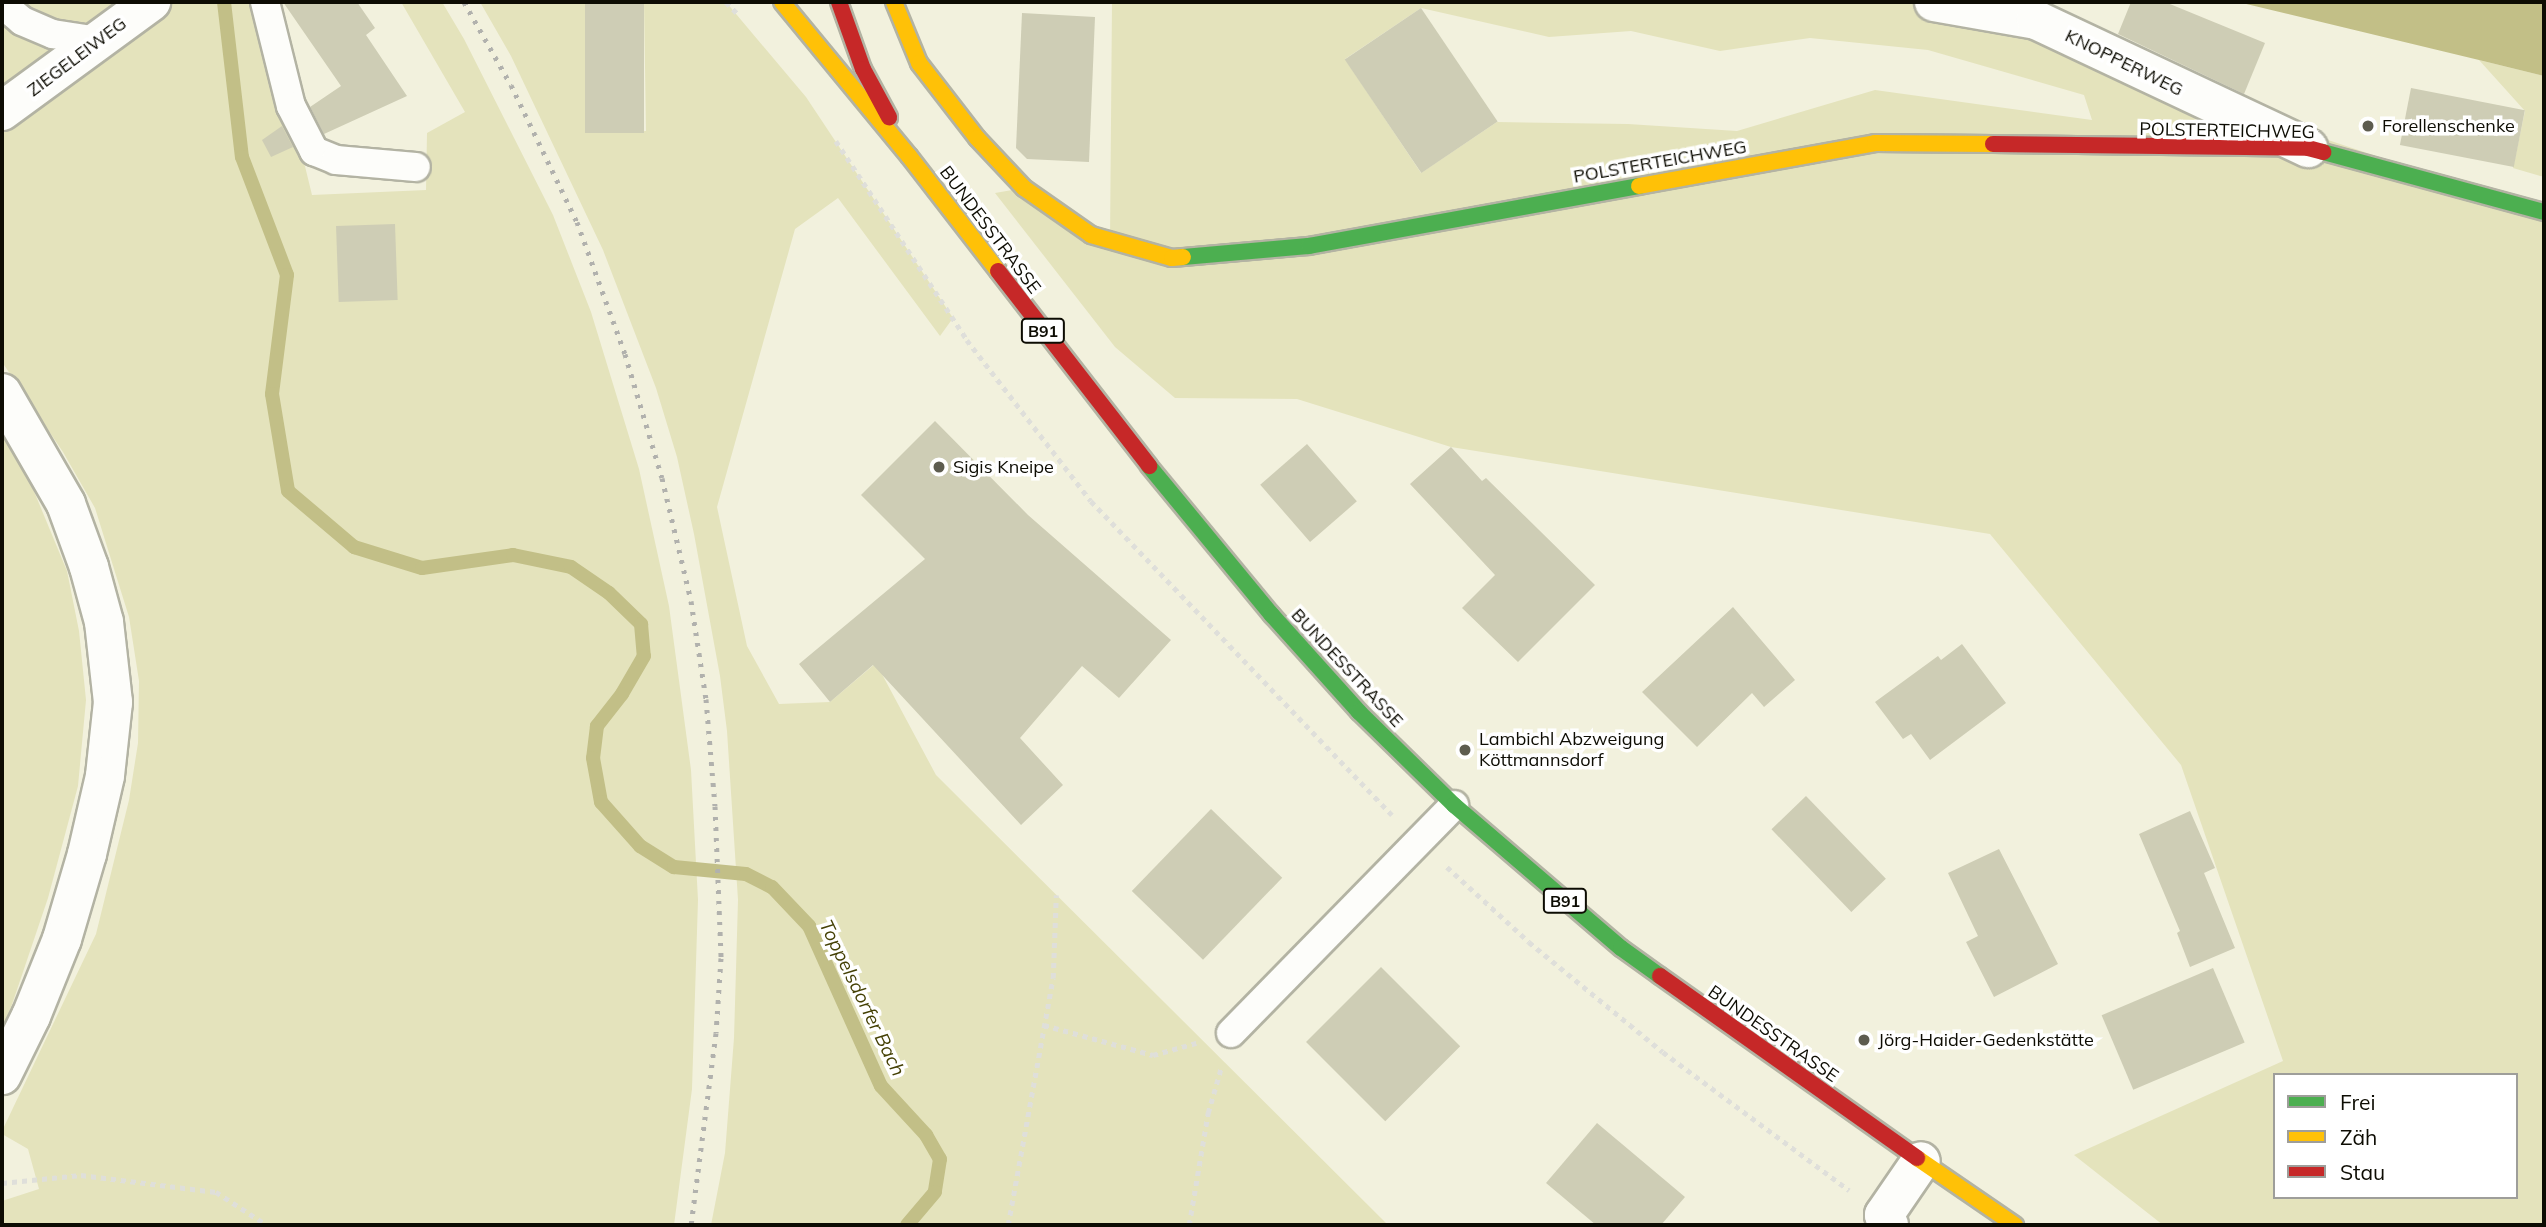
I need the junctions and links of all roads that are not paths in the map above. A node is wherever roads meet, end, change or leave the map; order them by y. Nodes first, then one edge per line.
1 (151, 2) edge
2 (265, 2) edge
3 (782, 2) edge
4 (839, 2) edge
5 (894, 2) edge
6 (1934, 2) edge
7 (2, 4) edge
8 (98, 41) junction
9 (2, 111) edge
10 (2308, 148) junction
11 (909, 156) junction
12 (416, 167) dead end
13 (2544, 212) edge
14 (2, 393) edge
15 (1454, 805) junction
16 (1231, 1033) road end
17 (2, 1075) edge
18 (1922, 1161) junction
19 (1886, 1220) edge
20 (2015, 1225) edge

1 - 8 street, ZIEGELEIWEG
2 - 12 lane
3 - 11 main road, BUNDESSTRASSE / B91
4 - 11 main road
5 - 10 main road, POLSTERTEICHWEG
6 - 10 street, KNOPPERWEG
7 - 8 lane
8 - 9 street, ZIEGELEIWEG
10 - 13 main road, POLSTERTEICHWEG
11 - 15 main road, BUNDESSTRASSE / B91
14 - 17 street
15 - 16 lane
15 - 18 main road, BUNDESSTRASSE / B91
18 - 19 street
18 - 20 main road, BUNDESSTRASSE / B91

